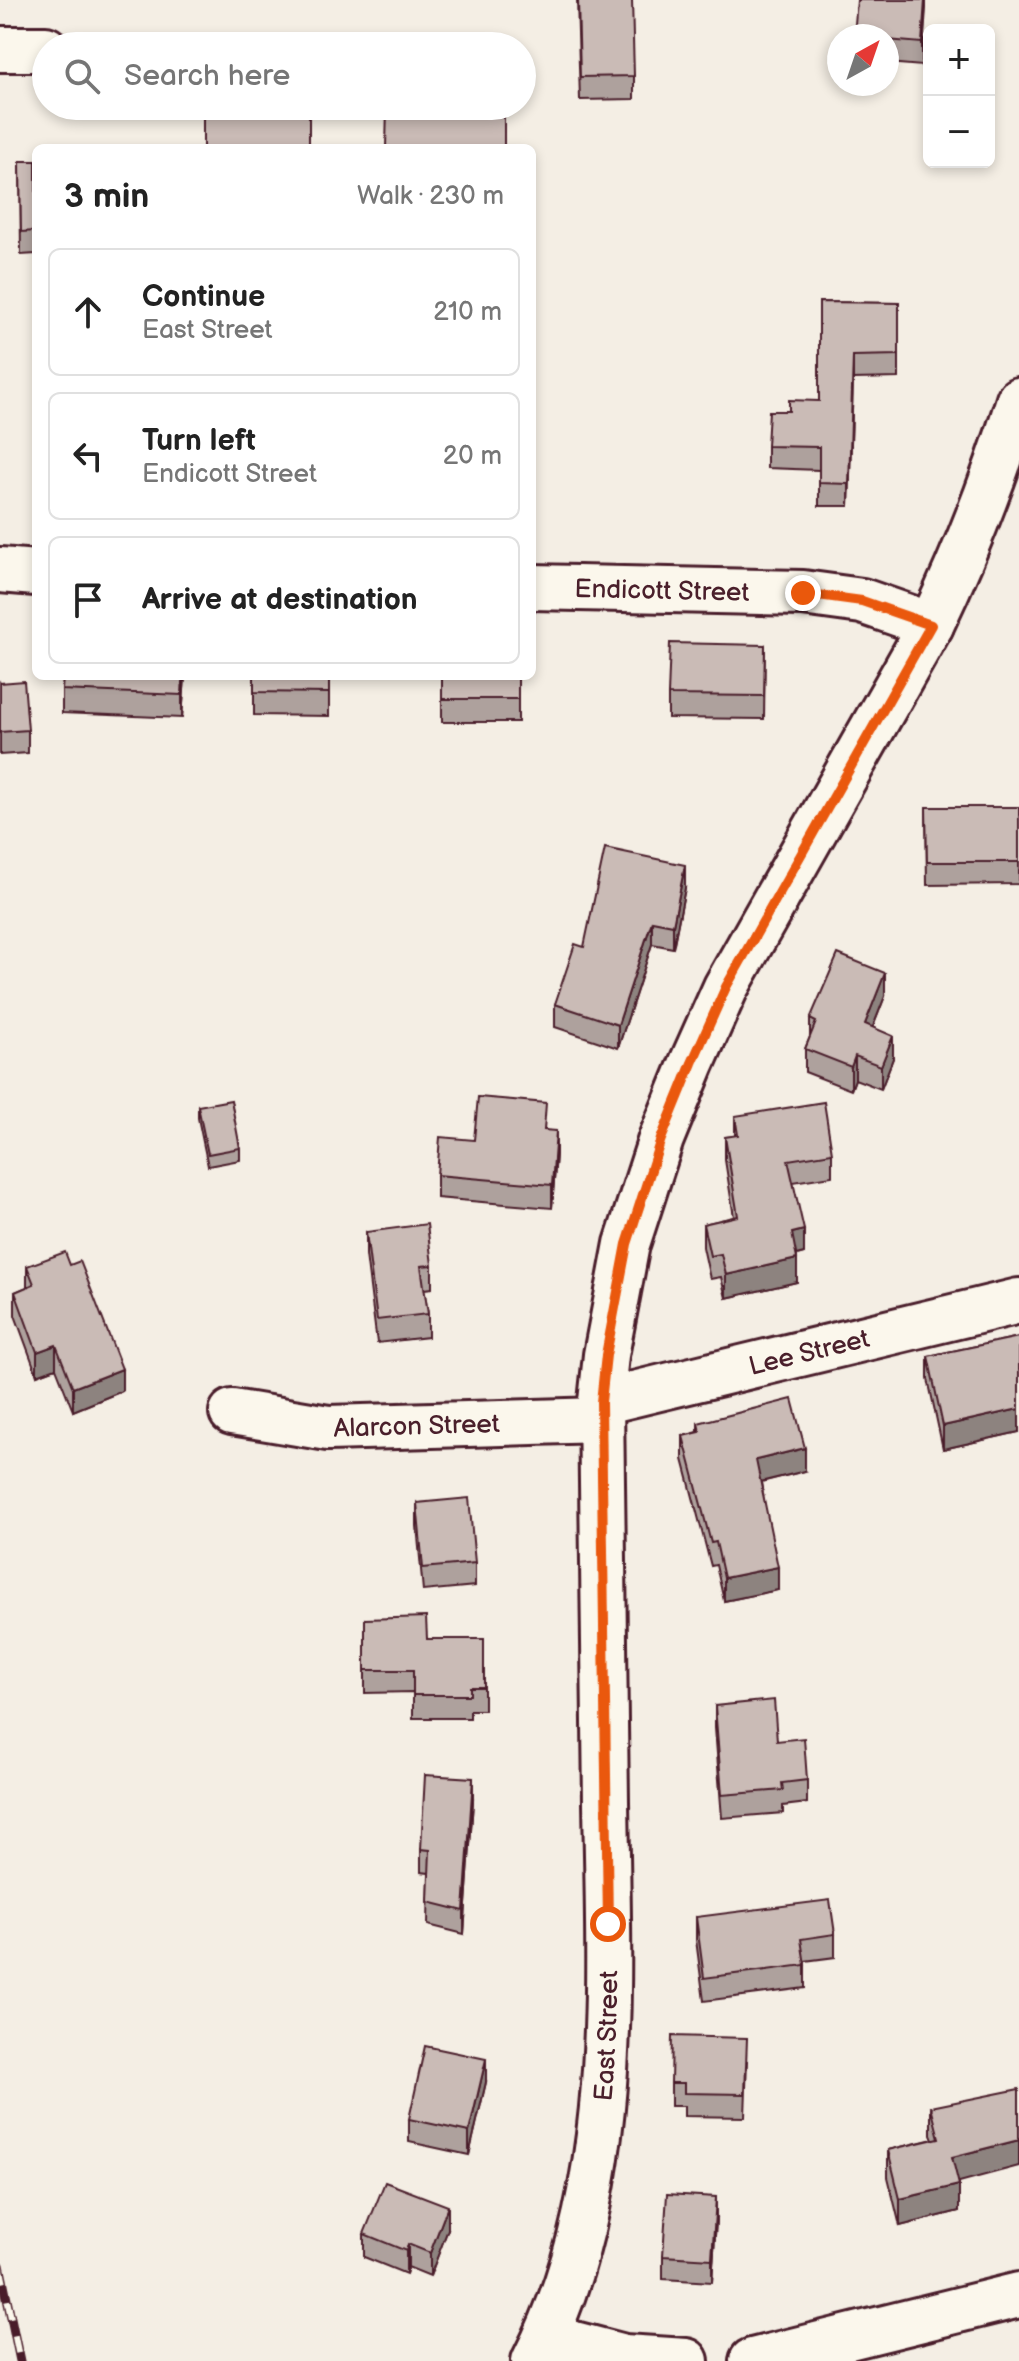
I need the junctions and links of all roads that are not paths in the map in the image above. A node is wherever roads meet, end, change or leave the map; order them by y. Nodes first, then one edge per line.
1 (0, 49) edge
2 (32, 49) edge
3 (1019, 400) edge
4 (0, 570) edge
5 (32, 573) edge
6 (536, 587) edge
7 (931, 625) junction
8 (1019, 1301) edge
9 (601, 1411) junction
10 (232, 1412) dead end
11 (1019, 2295) edge
12 (540, 2349) edge
13 (686, 2361) edge
14 (752, 2361) edge

1 - 2 street
3 - 7 street, East Street
4 - 5 street
6 - 7 street, Endicott Street
7 - 9 street, East Street
8 - 9 street, Lee Street
9 - 10 street, Alarcon Street
9 - 12 street, East Street
11 - 14 street
12 - 13 street

